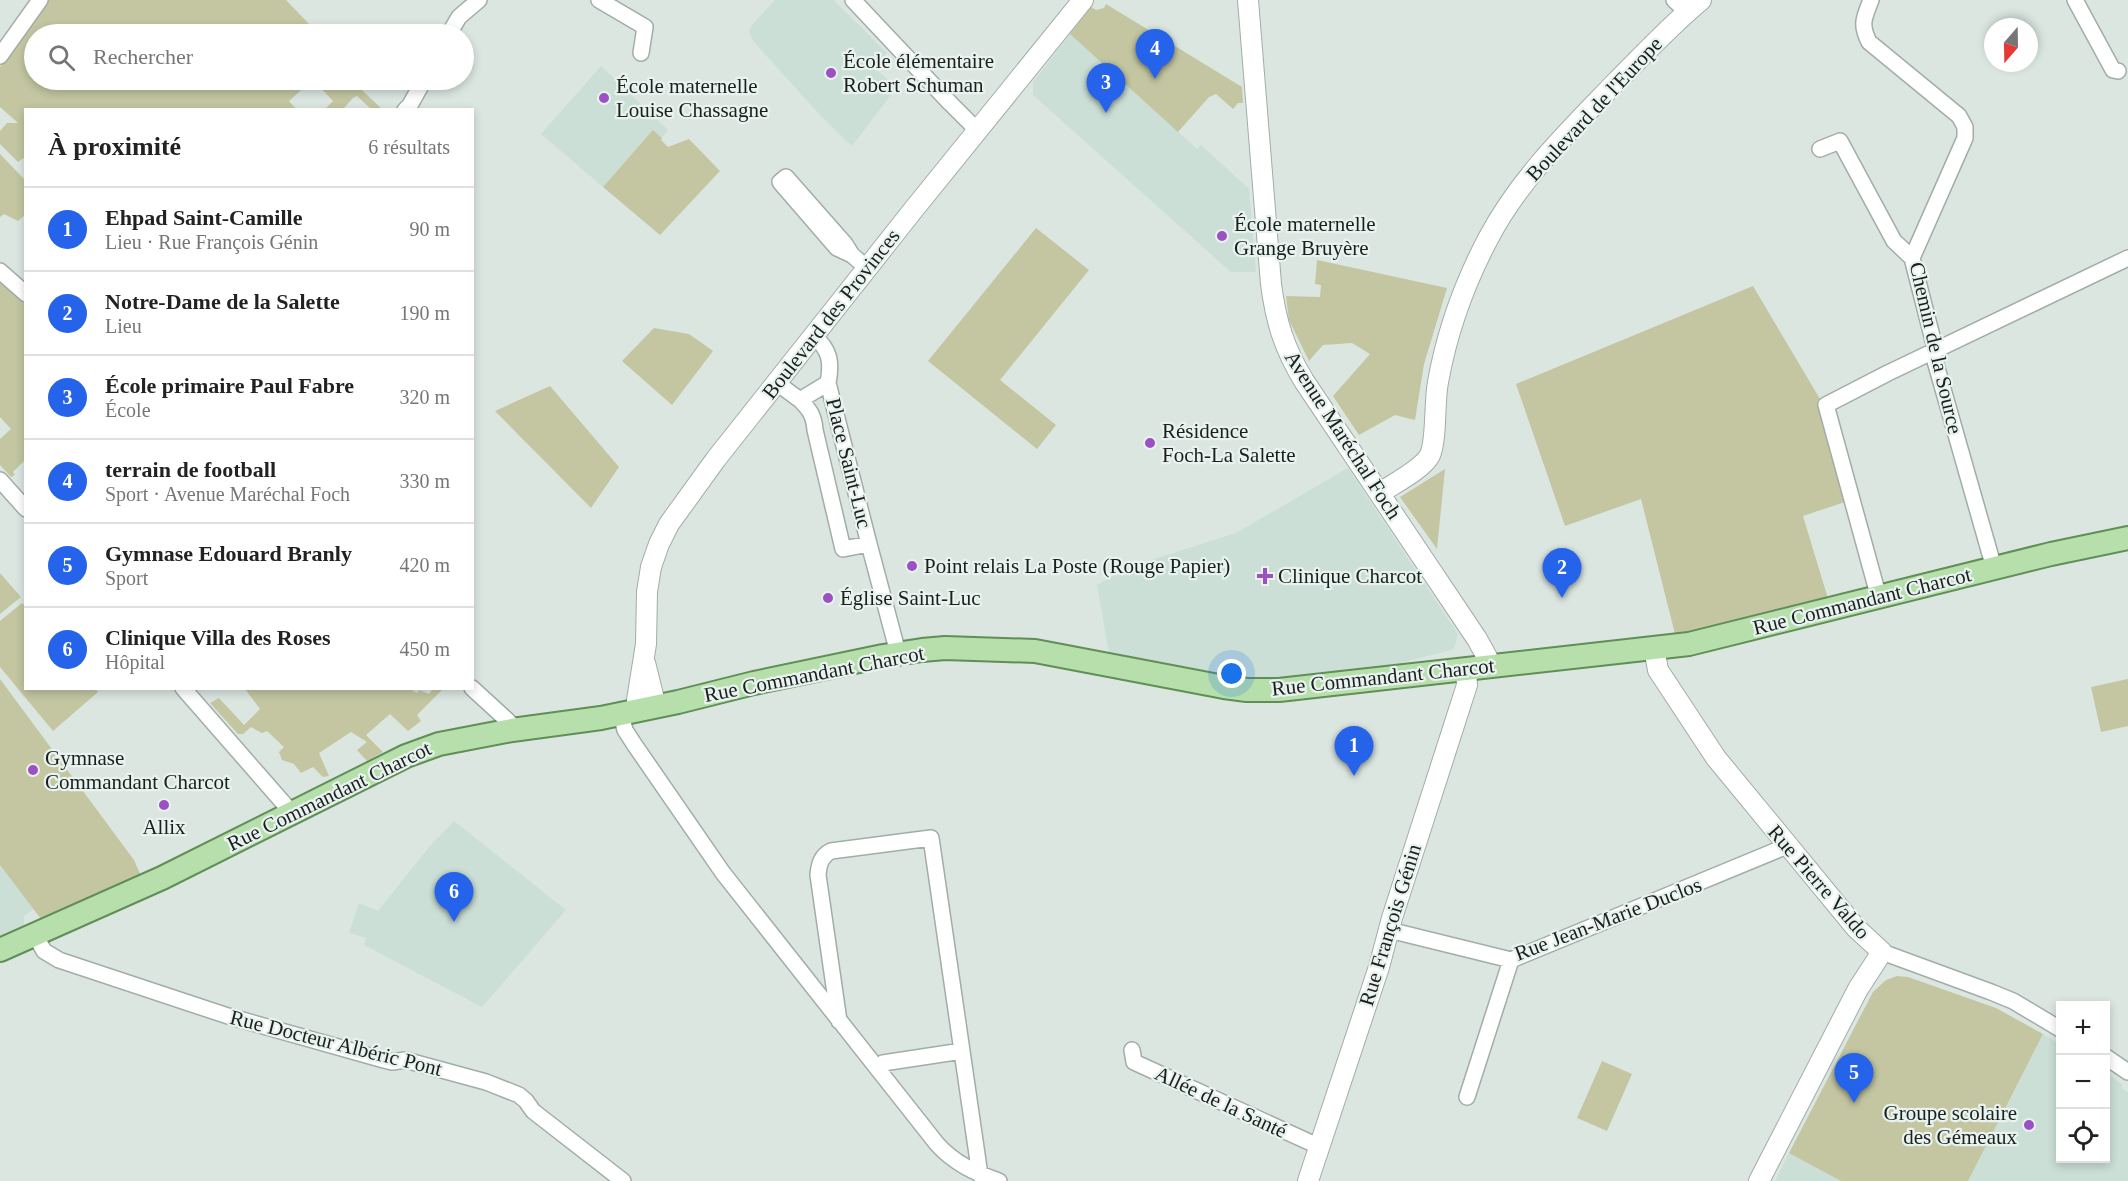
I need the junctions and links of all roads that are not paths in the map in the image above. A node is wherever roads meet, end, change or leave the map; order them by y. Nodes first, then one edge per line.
1 (40, 0) edge
2 (479, 0) edge
3 (599, 0) edge
4 (853, 0) edge
5 (1083, 0) edge
6 (1248, 0) edge
7 (1870, 0) edge
8 (2075, 0) edge
9 (1687, 4) edge
10 (455, 24) edge
11 (641, 53) dead end
12 (0, 56) edge
13 (2118, 71) dead end
14 (418, 90) edge
15 (407, 108) edge
16 (977, 129) junction
17 (1820, 149) dead end
18 (852, 255) junction
19 (1912, 258) junction
20 (2128, 258) edge
21 (867, 268) junction
22 (0, 271) edge
23 (24, 292) edge
24 (814, 336) junction
25 (1934, 351) junction
26 (777, 383) junction
27 (828, 383) junction
28 (800, 400) junction
29 (835, 405) junction
30 (812, 413) junction
31 (0, 480) edge
32 (1380, 494) junction
33 (24, 507) edge
34 (2128, 538) edge
35 (869, 543) junction
36 (1994, 568) junction
37 (1879, 598) junction
38 (1654, 648) junction
39 (898, 653) junction
40 (644, 657) junction
41 (1477, 668) junction
42 (185, 690) edge
43 (474, 690) edge
44 (639, 710) junction
45 (593, 719) junction
46 (512, 730) junction
47 (290, 813) junction
48 (1787, 846) junction
49 (1389, 930) junction
50 (36, 935) junction
51 (0, 950) edge
52 (1882, 952) junction
53 (1511, 960) junction
54 (839, 1021) junction
55 (2056, 1026) edge
56 (1132, 1050) dead end
57 (962, 1051) junction
58 (2110, 1060) edge
59 (877, 1068) junction
60 (2128, 1072) edge
61 (1467, 1097) dead end
62 (1320, 1147) junction
63 (980, 1175) junction
64 (623, 1181) edge
65 (999, 1181) edge
66 (1308, 1181) edge
67 (1759, 1181) edge

1 - 12 street
2 - 10 street
3 - 11 street
4 - 16 street
5 - 16 main road, Boulevard des Provinces
6 - 32 main road, Avenue Maréchal Foch
7 - 19 street, Chemin de la Source
8 - 13 street
9 - 32 main road, Boulevard de l'Europe
14 - 15 street
16 - 21 main road, Boulevard des Provinces
17 - 19 street
18 - 18 street
18 - 21 street
19 - 25 street, Chemin de la Source
20 - 25 street
21 - 24 main road, Boulevard des Provinces
22 - 23 street
24 - 26 main road, Boulevard des Provinces
24 - 27 street, Place Saint-Luc
25 - 36 street, Chemin de la Source
25 - 37 street
26 - 28 street, Place Saint-Luc
26 - 40 main road, Boulevard des Provinces
27 - 28 street, Place Saint-Luc
27 - 29 street, Place Saint-Luc
28 - 30 street, Place Saint-Luc
29 - 30 street
29 - 35 street, Place Saint-Luc
30 - 35 street, Place Saint-Luc
31 - 33 street
32 - 41 main road, Avenue Maréchal Foch
34 - 36 main road, Rue Commandant Charcot
35 - 39 street, Place Saint-Luc
36 - 37 main road, Rue Commandant Charcot
37 - 38 main road, Rue Commandant Charcot
38 - 41 main road, Rue Commandant Charcot
38 - 48 main road, Rue Pierre Valdo
39 - 41 main road, Rue Commandant Charcot
39 - 44 main road, Rue Commandant Charcot
40 - 44 main road, Boulevard des Provinces
40 - 45 main road, Boulevard des Provinces
41 - 49 main road, Rue François Génin
42 - 47 street
43 - 46 street
44 - 45 main road, Rue Commandant Charcot
44 - 54 street
45 - 46 main road, Rue Commandant Charcot
46 - 47 main road, Rue Commandant Charcot
47 - 50 main road, Rue Commandant Charcot
48 - 52 main road, Rue Pierre Valdo
48 - 53 street, Rue Jean-Marie Duclos
49 - 53 street, Rue Jean-Marie Duclos
49 - 62 main road, Rue François Génin
50 - 51 main road, Rue Commandant Charcot
50 - 64 street, Rue Docteur Albéric Pont
52 - 55 street, Rue Pierre Valdo
52 - 67 main road
53 - 61 street
54 - 57 street
54 - 59 street
56 - 62 street, Allée de la Santé
57 - 59 street
57 - 63 street
58 - 60 street
59 - 63 street
62 - 66 main road, Rue François Génin
63 - 65 street

